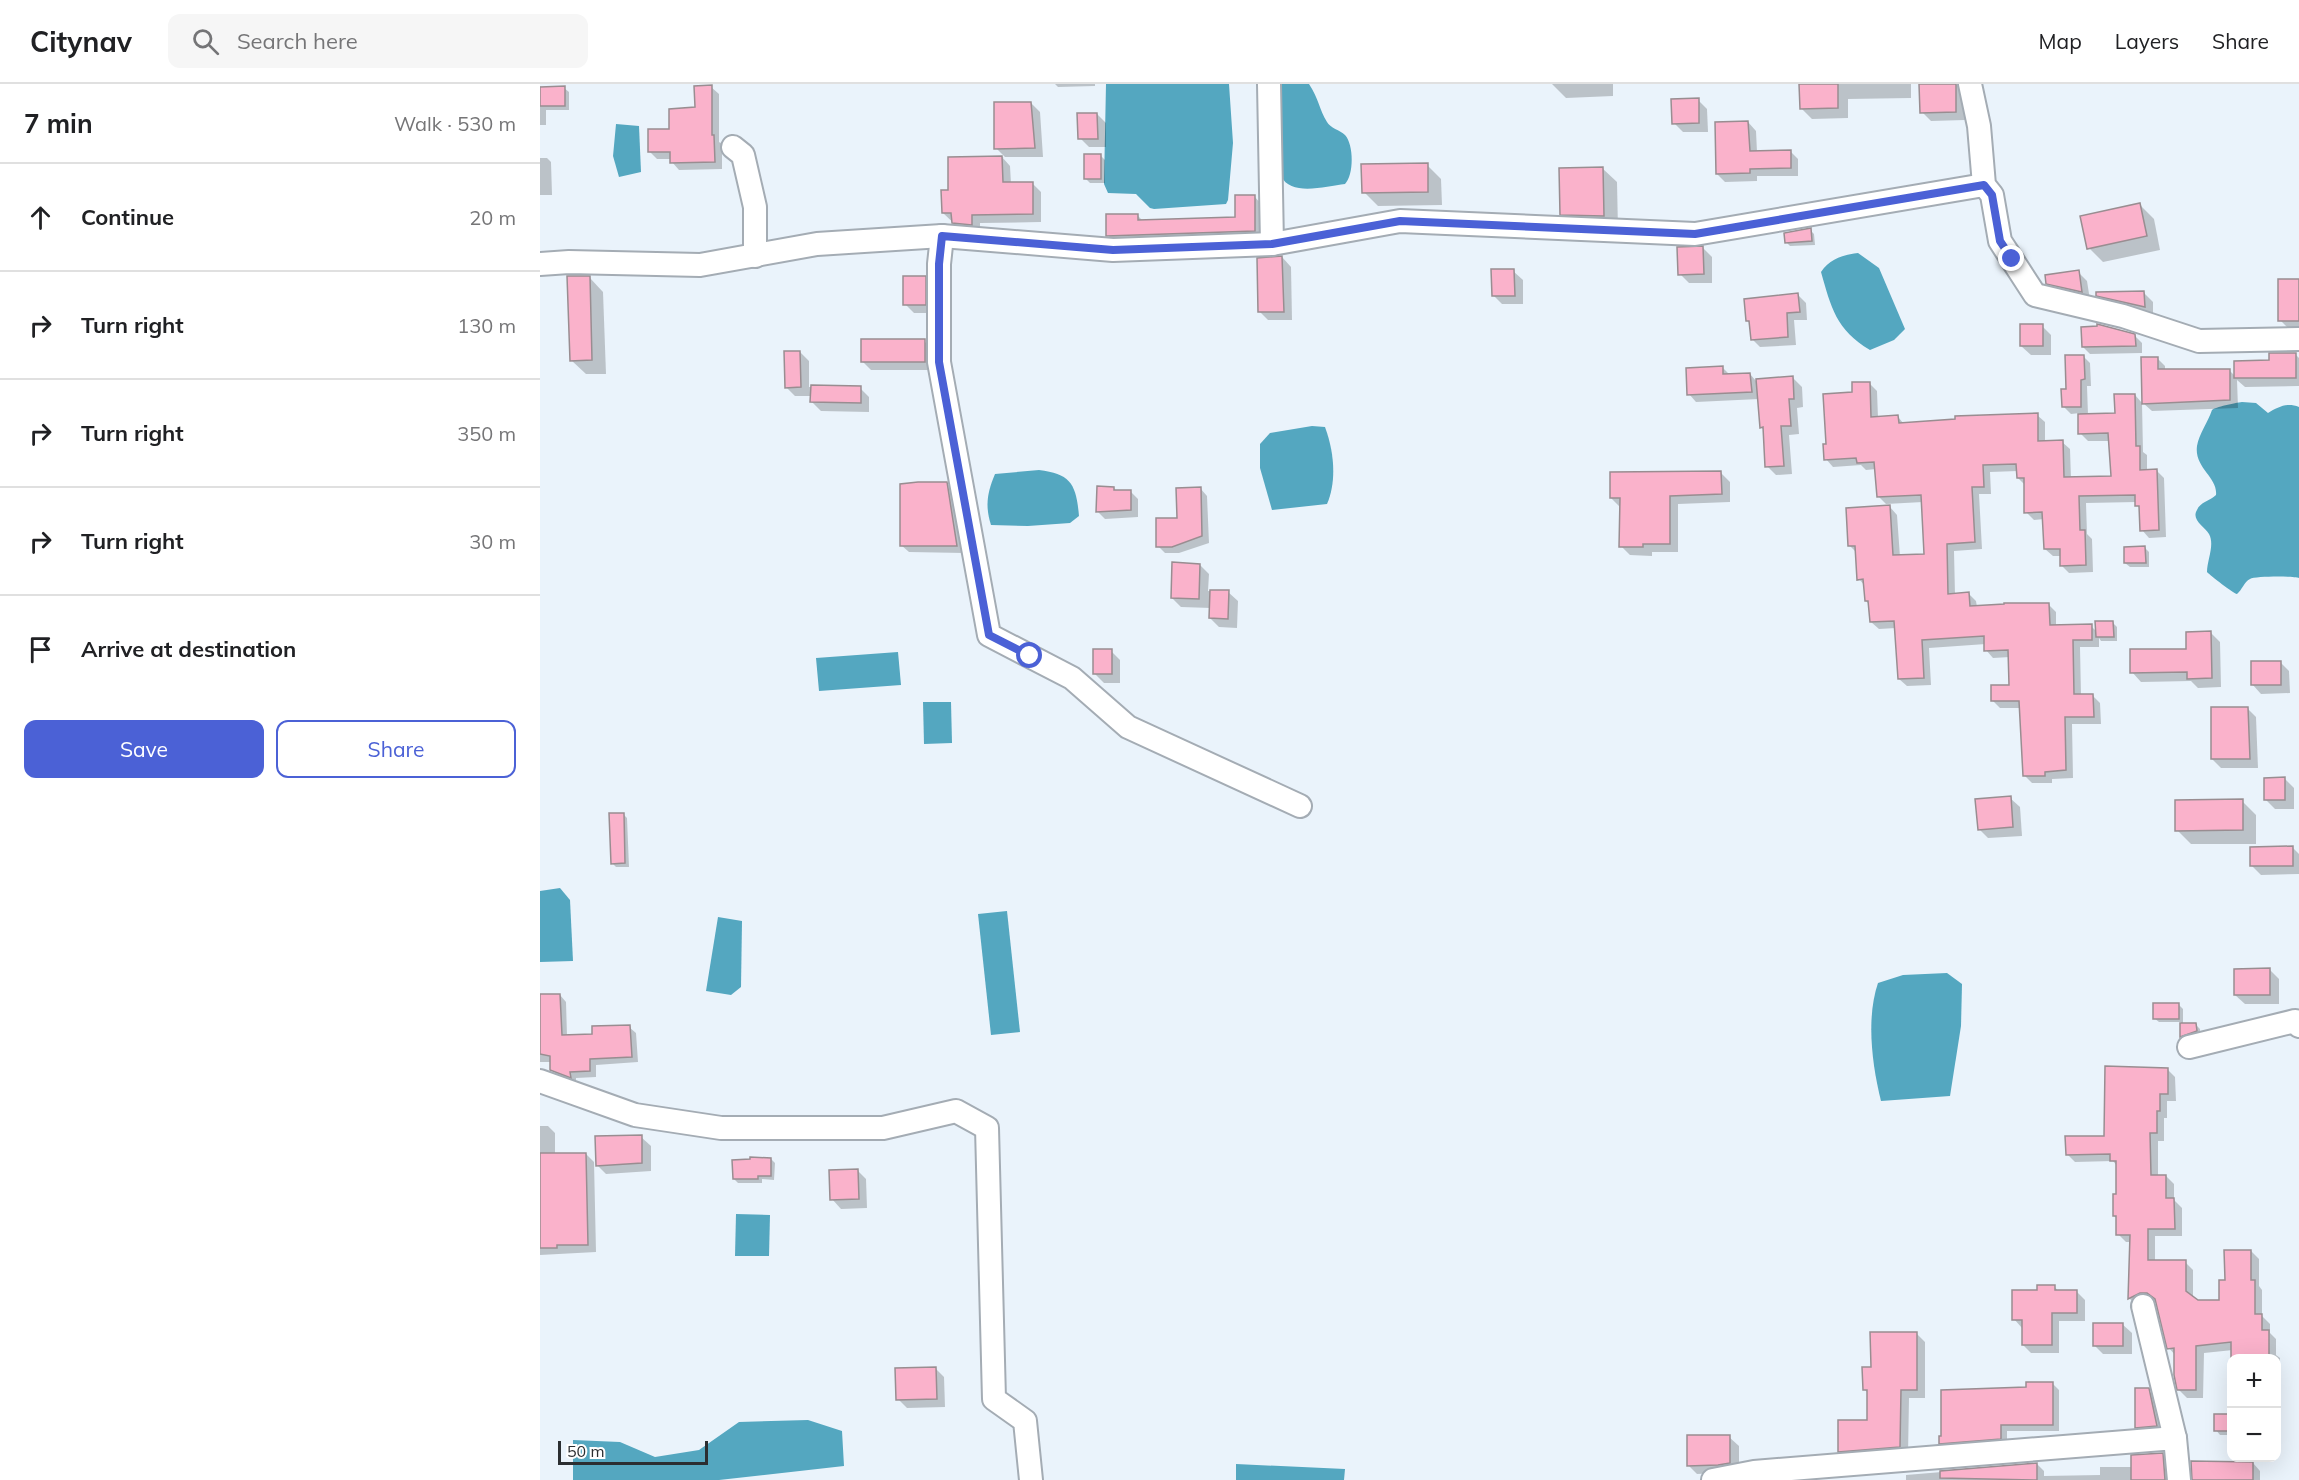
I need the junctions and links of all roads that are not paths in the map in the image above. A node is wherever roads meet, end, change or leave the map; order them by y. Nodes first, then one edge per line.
1 (1269, 84) edge
2 (1970, 84) edge
3 (733, 147) dead end
4 (1984, 185) junction
5 (942, 236) junction
6 (1272, 244) junction
7 (755, 255) junction
8 (540, 264) edge
9 (2299, 339) edge
10 (1300, 806) dead end
11 (2299, 1026) edge
12 (2189, 1047) dead end
13 (540, 1081) edge
14 (2143, 1306) dead end
15 (2175, 1438) junction
16 (1031, 1480) edge
17 (1713, 1480) edge
18 (2180, 1480) edge

1 - 6 street
2 - 4 street
3 - 7 street
4 - 6 street
4 - 9 street
5 - 6 street
5 - 7 street
5 - 10 street
7 - 8 street
11 - 12 street
13 - 16 street
14 - 15 street
15 - 17 street
15 - 18 street

